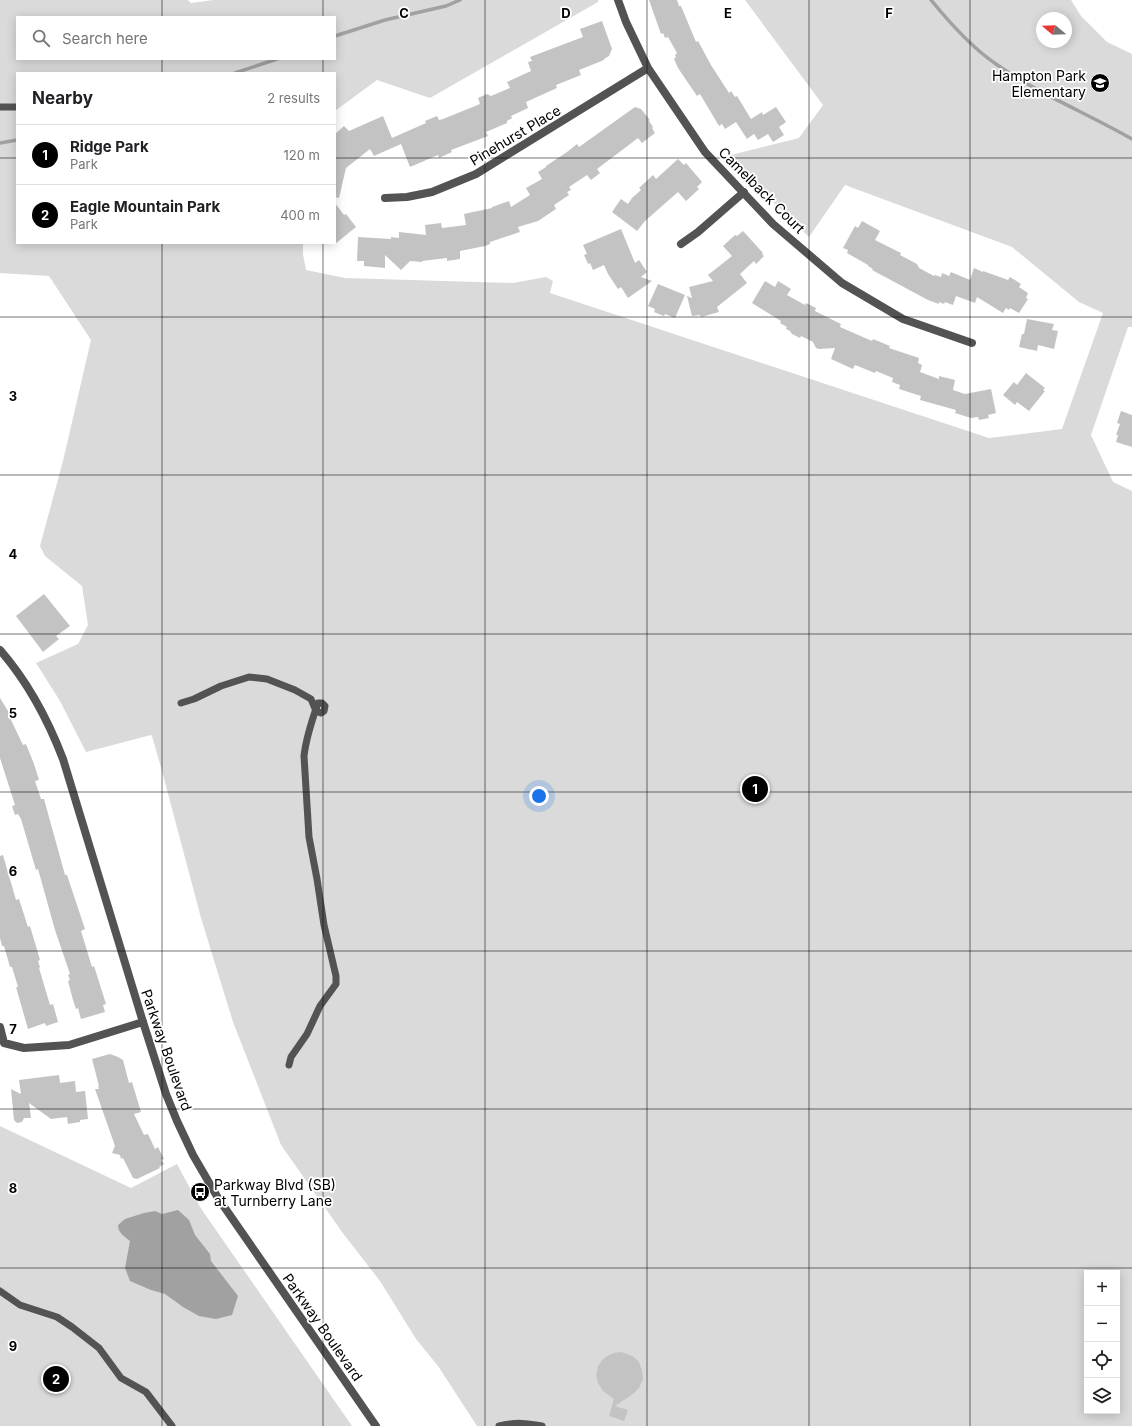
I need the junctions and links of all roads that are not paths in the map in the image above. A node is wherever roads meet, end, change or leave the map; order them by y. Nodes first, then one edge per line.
1 (618, 0) edge
2 (648, 68) junction
3 (0, 107) edge
4 (16, 107) edge
5 (744, 192) junction
6 (385, 198) dead end
7 (681, 244) dead end
8 (972, 342) dead end
9 (0, 650) edge
10 (311, 699) junction
11 (181, 703) dead end
12 (316, 711) junction
13 (143, 1022) junction
14 (0, 1027) edge
15 (289, 1065) dead end
16 (0, 1291) edge
17 (172, 1426) edge
18 (376, 1426) edge
19 (499, 1426) edge
20 (542, 1426) edge

1 - 2 street, Camelback Court
2 - 5 street, Camelback Court
2 - 6 street, Pinehurst Place
3 - 4 lane
5 - 7 street
5 - 8 street, Camelback Court
9 - 13 street, Parkway Boulevard
10 - 11 lane
10 - 12 lane
10 - 12 lane
12 - 15 lane
13 - 14 street
13 - 18 street, Parkway Boulevard
16 - 17 lane
19 - 20 lane

